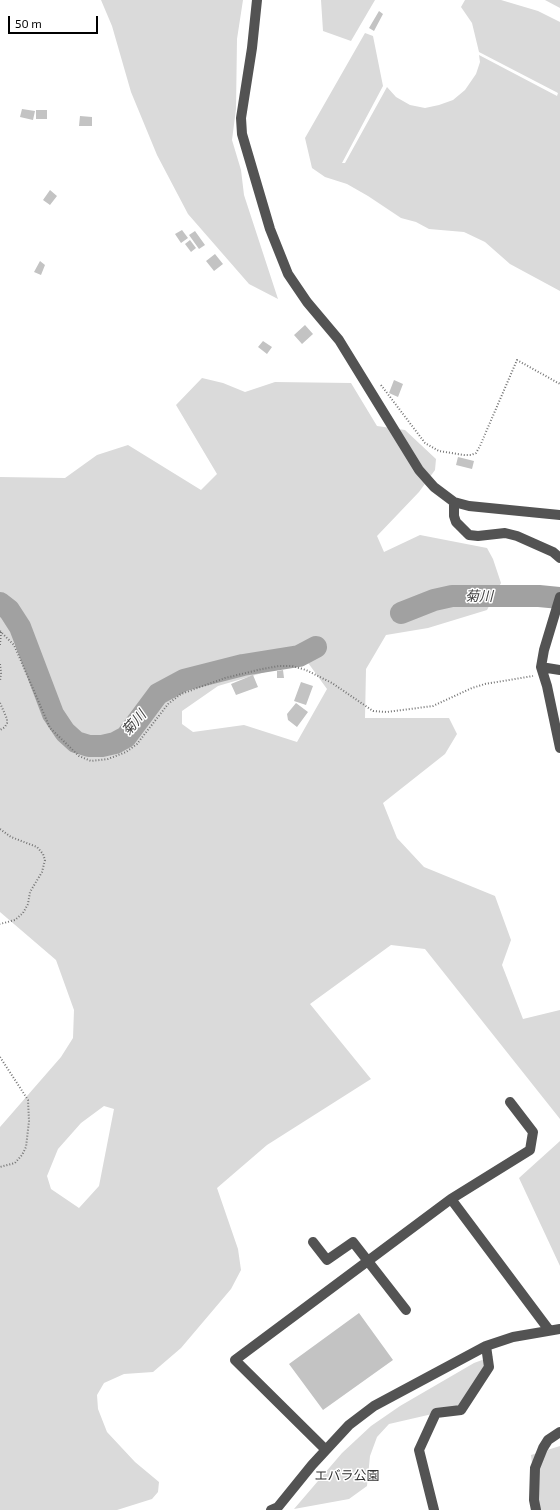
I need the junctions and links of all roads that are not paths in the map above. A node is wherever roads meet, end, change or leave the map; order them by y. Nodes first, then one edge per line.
1 (257, 0) edge
2 (454, 502) junction
3 (560, 515) edge
4 (560, 558) edge
5 (559, 601) edge
6 (560, 670) edge
7 (542, 671) junction
8 (560, 748) edge
9 (510, 1102) dead end
10 (451, 1200) junction
11 (314, 1242) dead end
12 (368, 1261) junction
13 (406, 1310) dead end
14 (560, 1329) edge
15 (549, 1330) junction
16 (486, 1346) junction
17 (560, 1432) edge
18 (326, 1450) junction
19 (277, 1509) edge
20 (434, 1510) edge
21 (536, 1510) edge

1 - 2 street
2 - 3 street
2 - 4 street
5 - 7 street
6 - 7 street
7 - 8 street
9 - 10 street
10 - 12 street
10 - 15 street
11 - 12 street
12 - 13 street
12 - 18 street
14 - 15 street
15 - 16 street
16 - 18 street
16 - 20 street
17 - 21 street
18 - 19 street

